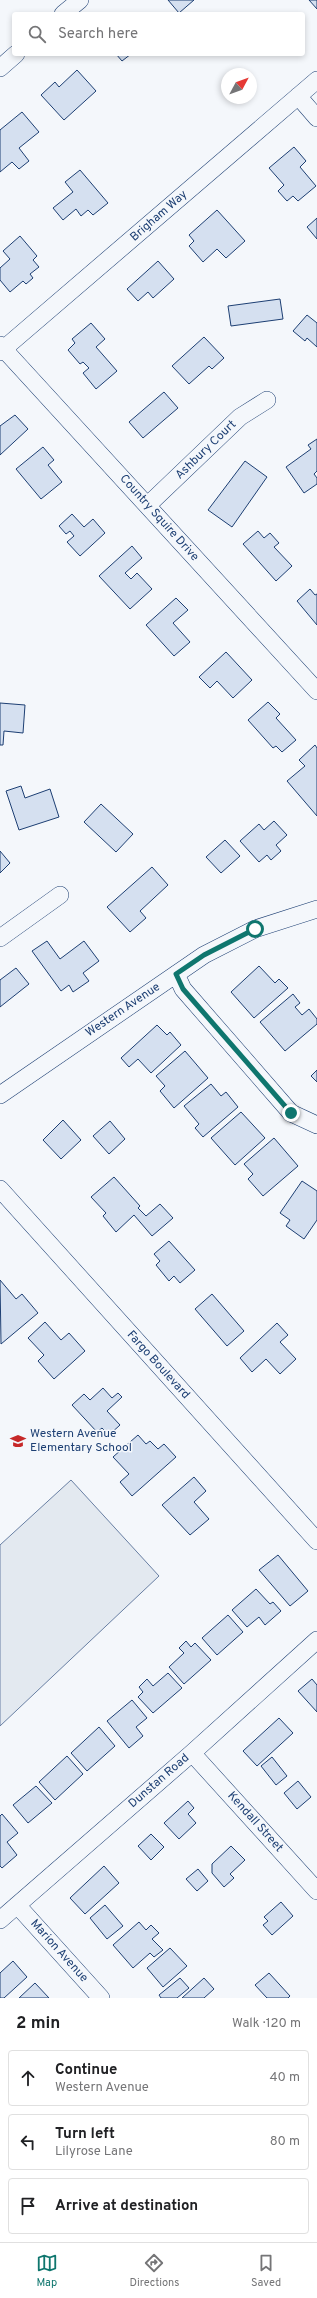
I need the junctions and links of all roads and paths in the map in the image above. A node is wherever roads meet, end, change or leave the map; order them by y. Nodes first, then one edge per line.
1 (80, 0) edge
2 (65, 12) edge
3 (14, 56) edge
4 (0, 68) edge
5 (317, 80) edge
6 (298, 96) junction
7 (317, 118) edge
8 (1, 348) edge
9 (267, 400) dead end
10 (148, 506) junction
11 (317, 691) edge
12 (60, 895) dead end
13 (317, 909) edge
14 (0, 938) edge
15 (176, 974) junction
16 (0, 1095) edge
17 (317, 1125) edge
18 (0, 1189) edge
19 (317, 1541) edge
20 (317, 1640) edge
21 (192, 1752) junction
22 (317, 1891) edge
23 (17, 1905) junction
24 (0, 1920) edge
25 (102, 1998) edge

1 - 2 street
3 - 4 street
5 - 6 street, Brigham Way
6 - 7 street
6 - 8 street, Brigham Way
8 - 10 street, Country Squire Drive
9 - 10 street, Ashbury Court
10 - 11 street, Country Squire Drive
12 - 14 street
13 - 15 street, Western Avenue
15 - 16 street, Western Avenue
15 - 17 street
18 - 19 street, Fargo Boulevard
20 - 21 street, Dunstan Road
21 - 22 street, Kendall Street
21 - 23 street, Dunstan Road
23 - 24 street, Dunstan Road
23 - 25 street, Marion Avenue

